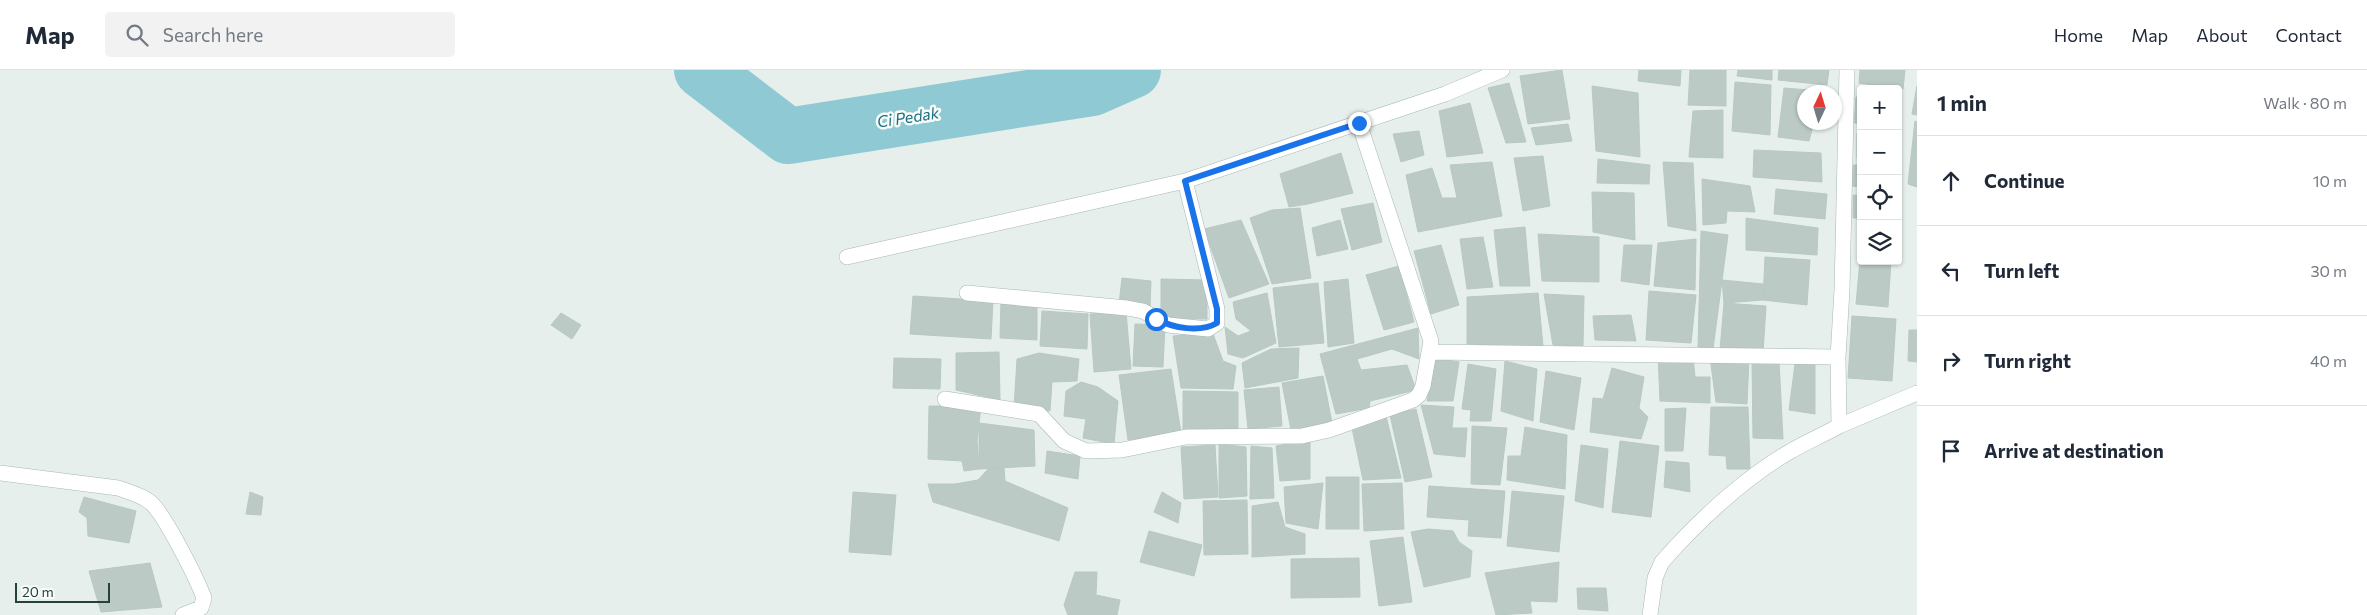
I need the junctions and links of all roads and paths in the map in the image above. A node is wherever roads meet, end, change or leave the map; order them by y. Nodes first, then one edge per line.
1 (1502, 70) edge
2 (1847, 70) edge
3 (1359, 123) junction
4 (1185, 181) junction
5 (847, 257) dead end
6 (967, 293) dead end
7 (1430, 352) junction
8 (1838, 357) junction
9 (1917, 393) edge
10 (945, 399) dead end
11 (1839, 426) junction
12 (0, 473) edge
13 (184, 615) edge
14 (1650, 615) edge

1 - 3 street
2 - 8 street
3 - 4 street
3 - 7 street
4 - 5 street
4 - 6 street
7 - 8 street
7 - 10 street
8 - 11 street
9 - 11 street
11 - 14 street
12 - 13 street

